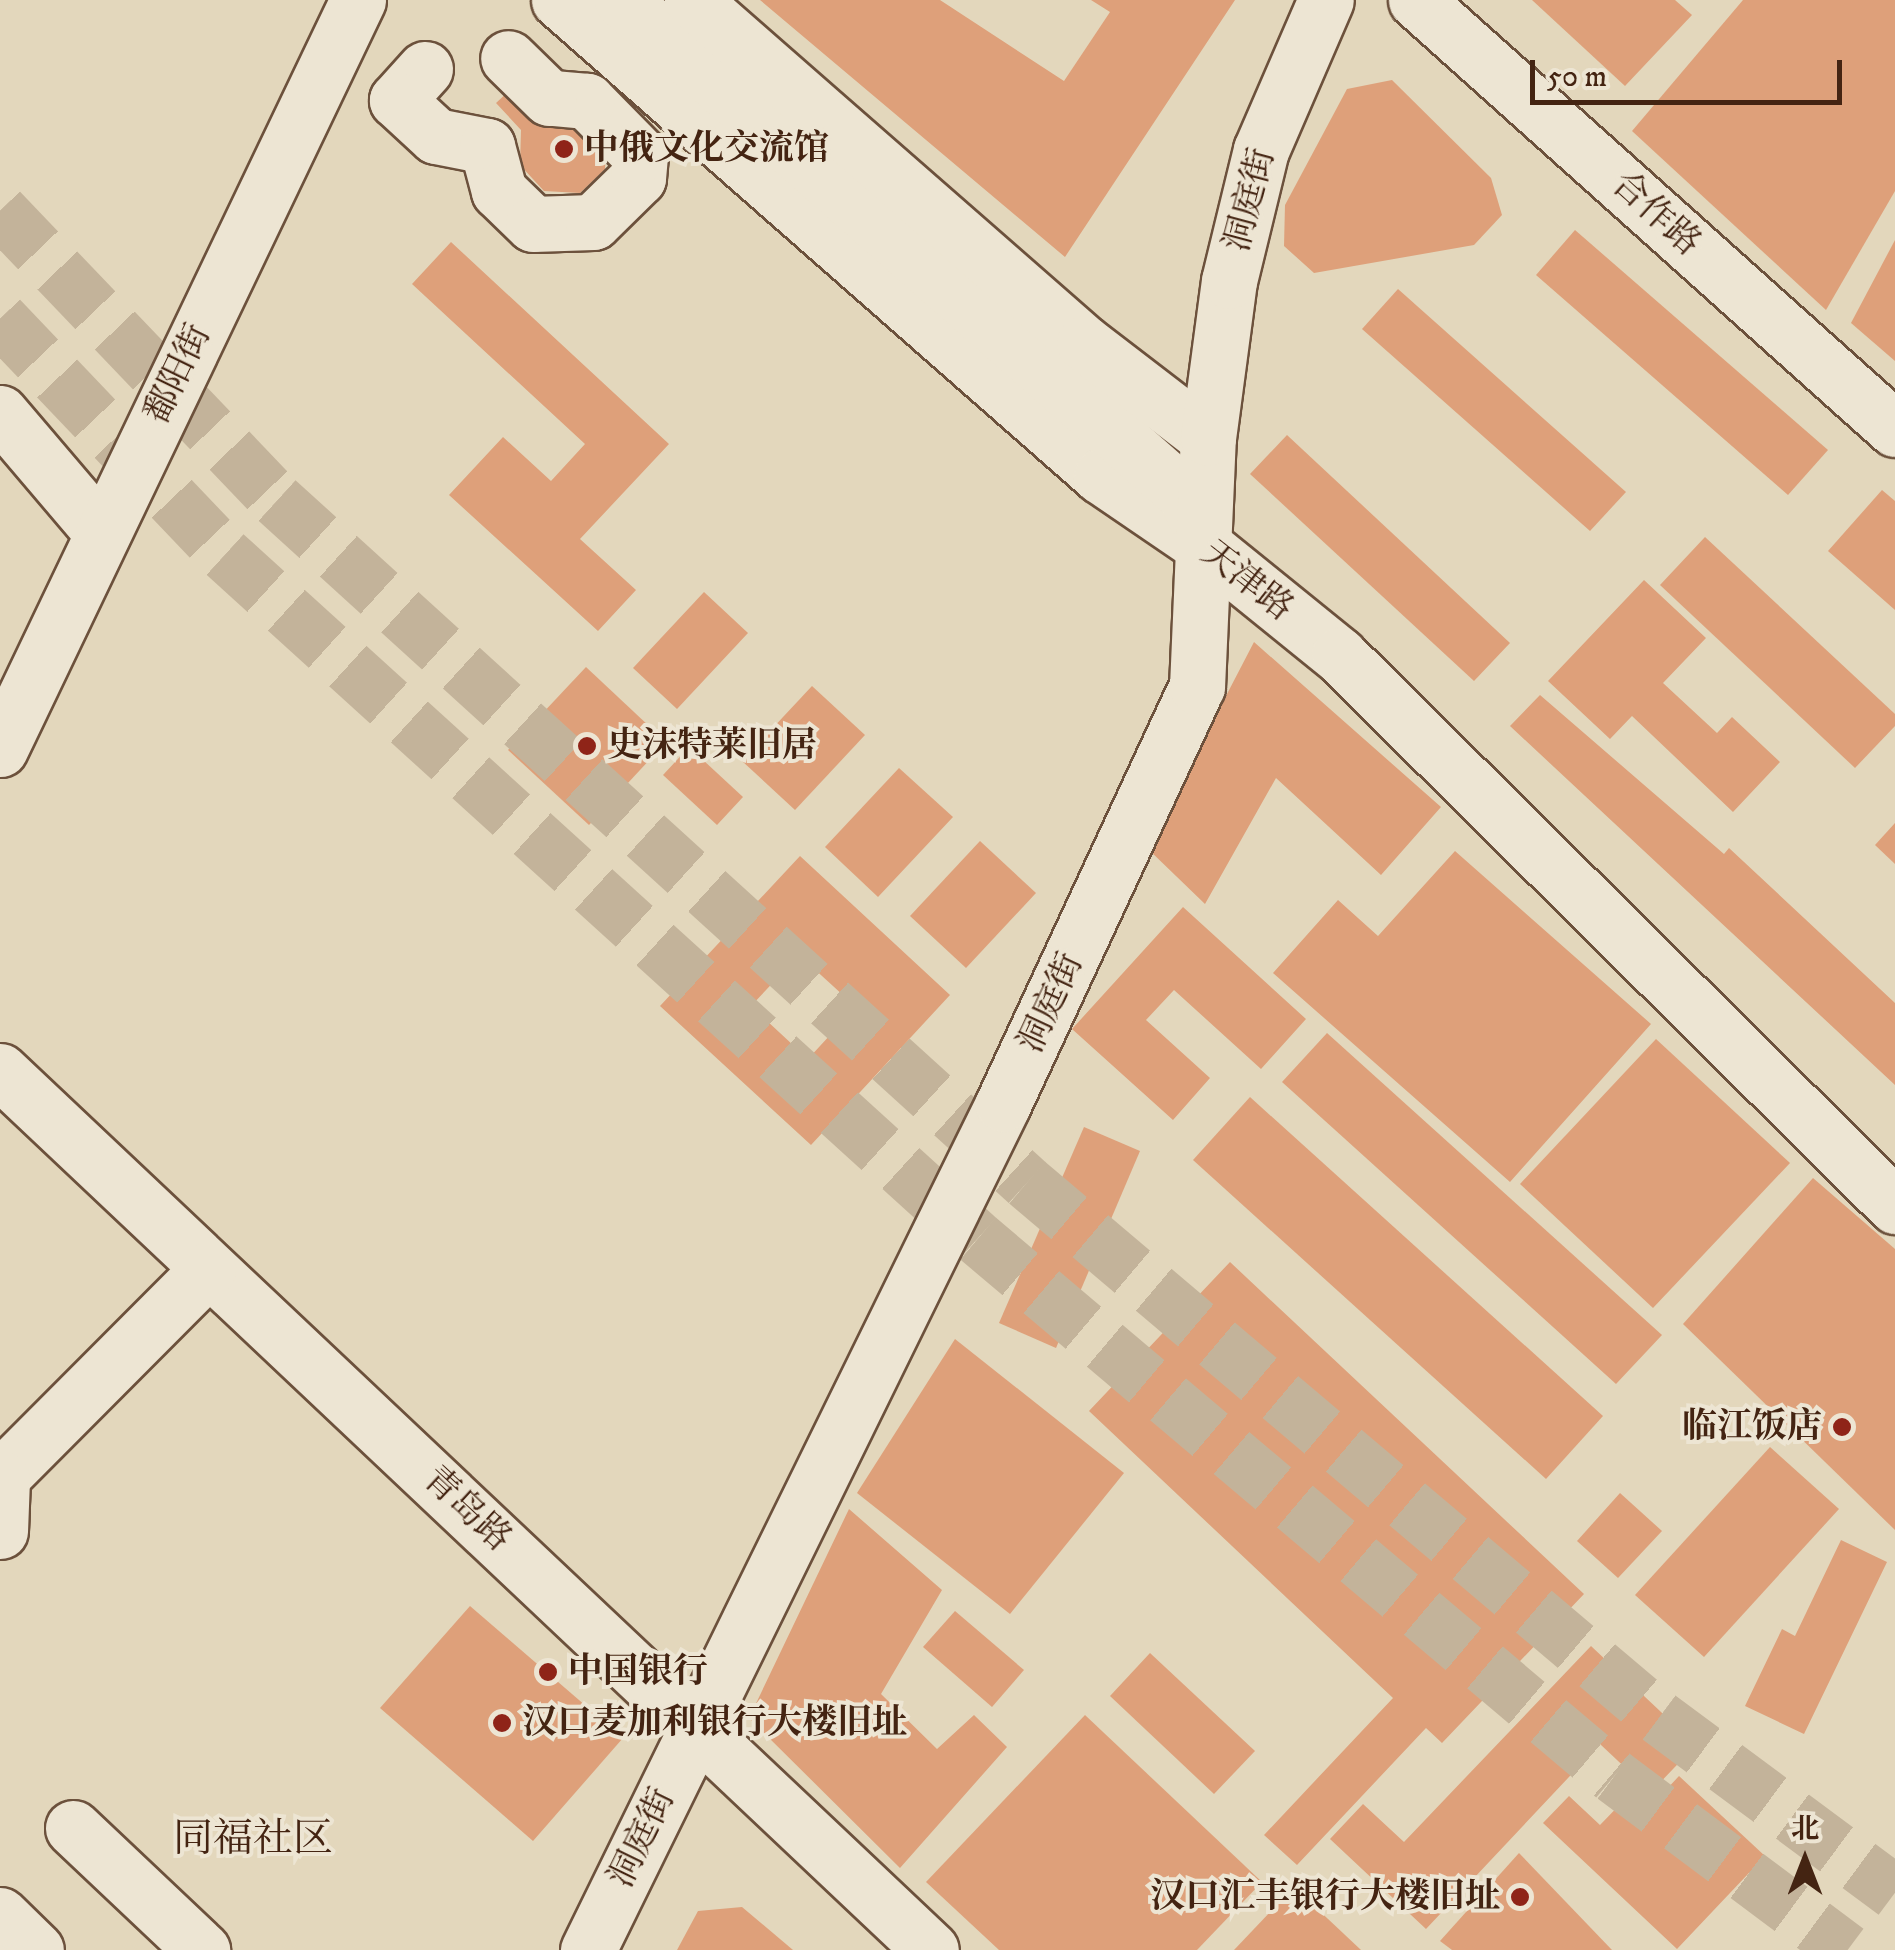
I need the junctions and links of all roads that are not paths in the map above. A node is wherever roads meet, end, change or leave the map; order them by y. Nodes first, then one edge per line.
1 (358, 0) edge
2 (559, 0) edge
3 (622, 0) edge
4 (692, 0) edge
5 (1326, 0) edge
6 (1416, 0) edge
7 (508, 58) dead end
8 (426, 69) dead end
9 (0, 414) edge
10 (1895, 429) edge
11 (1208, 438) junction
12 (102, 533) junction
13 (1208, 549) junction
14 (0, 749) edge
15 (0, 1071) edge
16 (1895, 1206) edge
17 (208, 1269) junction
18 (1, 1496) edge
19 (698, 1724) junction
20 (73, 1828) dead end
21 (0, 1916) edge
22 (36, 1950) edge
23 (202, 1950) edge
24 (588, 1950) edge
25 (931, 1950) edge

1 - 12 street, 鄱阳街
2 - 13 street, 天津路
3 - 13 street
4 - 11 street
5 - 11 street, 洞庭街
6 - 10 street, 合作路
7 - 8 street
9 - 12 street
11 - 13 street, 洞庭街
12 - 14 street, 鄱阳街
13 - 16 street, 天津路
13 - 19 street, 洞庭街
15 - 17 street, 青岛路
17 - 18 street
17 - 19 street, 青岛路
19 - 24 street, 洞庭街
19 - 25 street, 青岛路
20 - 23 street
21 - 22 street

